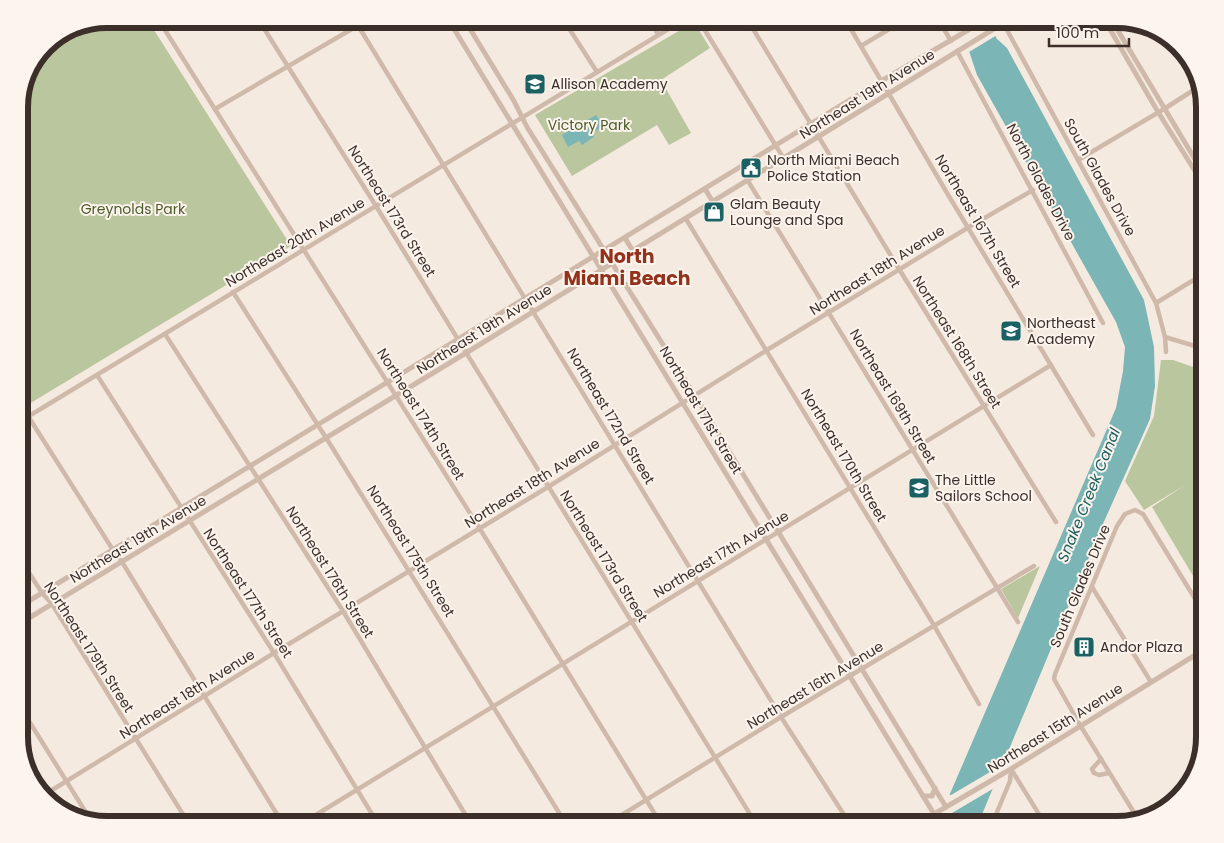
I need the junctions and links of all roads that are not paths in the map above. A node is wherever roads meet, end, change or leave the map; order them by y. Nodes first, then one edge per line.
1 (163, 27) edge
2 (263, 27) edge
3 (355, 27) edge
4 (359, 27) edge
5 (453, 27) edge
6 (469, 27) edge
7 (568, 27) edge
8 (654, 27) edge
9 (671, 27) edge
10 (703, 27) edge
11 (752, 27) edge
12 (850, 27) edge
13 (893, 27) edge
14 (943, 27) edge
15 (973, 27) edge
16 (995, 27) edge
17 (1005, 27) edge
18 (1109, 27) edge
19 (1117, 27) edge
20 (658, 34) junction
21 (951, 41) junction
22 (861, 46) junction
23 (957, 51) junction
24 (288, 66) junction
25 (597, 72) junction
26 (882, 81) junction
27 (1195, 89) edge
28 (889, 94) junction
29 (215, 109) junction
30 (1164, 109) junction
31 (1158, 112) junction
32 (522, 117) junction
33 (512, 123) junction
34 (811, 124) junction
35 (819, 137) junction
36 (776, 146) junction
37 (784, 159) junction
38 (1078, 160) junction
39 (1196, 161) edge
40 (444, 165) junction
41 (1196, 173) edge
42 (748, 181) junction
43 (705, 189) junction
44 (1032, 190) junction
45 (713, 202) junction
46 (376, 206) junction
47 (686, 219) junction
48 (969, 227) junction
49 (625, 238) junction
50 (303, 249) junction
51 (604, 251) junction
52 (633, 251) junction
53 (594, 257) junction
54 (612, 264) junction
55 (601, 270) junction
56 (899, 270) junction
57 (1196, 279) edge
58 (233, 292) junction
59 (526, 298) junction
60 (1156, 303) junction
61 (640, 309) junction
62 (533, 311) junction
63 (829, 313) junction
64 (629, 315) junction
65 (1103, 323) dead end
66 (165, 334) junction
67 (1165, 336) junction
68 (458, 340) junction
69 (1196, 346) edge
70 (767, 350) junction
71 (1166, 352) dead end
72 (466, 354) junction
73 (674, 362) junction
74 (1051, 365) junction
75 (663, 370) junction
76 (97, 375) junction
77 (388, 382) junction
78 (397, 395) junction
79 (694, 396) junction
80 (683, 403) junction
81 (984, 407) junction
82 (28, 416) joint
83 (318, 425) junction
84 (1093, 435) dead end
85 (326, 438) junction
86 (615, 445) junction
87 (913, 450) junction
88 (250, 466) junction
89 (258, 479) junction
90 (548, 487) junction
91 (850, 488) junction
92 (181, 508) junction
93 (189, 521) junction
94 (1056, 522) dead end
95 (480, 528) junction
96 (779, 533) junction
97 (767, 540) junction
98 (112, 550) junction
99 (122, 562) junction
100 (1034, 566) dead end
101 (28, 571) edge
102 (410, 571) junction
103 (698, 582) junction
104 (1092, 587) junction
105 (998, 588) junction
106 (42, 594) junction
107 (1196, 600) edge
108 (28, 602) edge
109 (52, 604) junction
110 (343, 611) junction
111 (28, 619) edge
112 (631, 622) junction
113 (1018, 622) dead end
114 (934, 626) junction
115 (274, 653) junction
116 (1196, 654) edge
117 (564, 664) junction
118 (862, 669) junction
119 (850, 676) junction
120 (1151, 682) junction
121 (205, 697) junction
122 (979, 704) dead end
123 (494, 707) junction
124 (782, 717) junction
125 (28, 720) edge
126 (1080, 725) junction
127 (136, 740) junction
128 (425, 748) junction
129 (715, 759) junction
130 (1101, 759) junction
131 (1011, 769) junction
132 (1110, 773) junction
133 (66, 782) junction
134 (935, 788) junction
135 (356, 790) junction
136 (50, 791) edge
137 (923, 796) junction
138 (646, 801) junction
139 (944, 806) junction
140 (86, 812) edge
141 (934, 814) junction
142 (1133, 814) edge
143 (184, 816) edge
144 (279, 816) edge
145 (313, 816) edge
146 (373, 816) edge
147 (466, 816) edge
148 (561, 816) edge
149 (621, 816) edge
150 (656, 816) edge
151 (751, 816) edge
152 (845, 816) edge
153 (930, 816) edge
154 (995, 816) edge
155 (1040, 816) edge

1 - 29 street, Northeast 174th Street
2 - 24 street, Northeast 173rd Street
3 - 24 street
4 - 40 street, Northeast 172nd Street
5 - 33 street, Northeast 171st Street
6 - 32 street, Northeast 171st Street
7 - 25 street
8 - 20 street
9 - 20 street, Northeast 20th Avenue
10 - 36 street
11 - 34 street, Northeast 168th Street
12 - 22 street, Northeast 167th Street
13 - 22 street
14 - 21 street
15 - 21 street, Northeast 19th Avenue
16 - 23 street, Northeast 19th Avenue
17 - 38 street, South Glades Drive
18 - 31 street
19 - 30 street
20 - 25 street, Northeast 20th Avenue
21 - 26 street, Northeast 19th Avenue
22 - 26 street, Northeast 167th Street
23 - 28 street, Northeast 19th Avenue
23 - 44 street, North Glades Drive
24 - 29 street
24 - 46 street, Northeast 173rd Street
25 - 32 street, Northeast 20th Avenue
26 - 28 street, Northeast 167th Street
26 - 34 street, Northeast 19th Avenue
27 - 30 street
28 - 35 street, Northeast 19th Avenue
28 - 48 street, Northeast 167th Street
29 - 50 street, Northeast 174th Street
30 - 31 street
30 - 39 street
31 - 38 street
31 - 41 street
32 - 33 street, Northeast 20th Avenue
32 - 51 street, Northeast 171st Street
33 - 40 street, Northeast 20th Avenue
33 - 53 street, Northeast 171st Street
34 - 35 street, Northeast 168th Street
34 - 36 street, Northeast 19th Avenue
35 - 37 street, Northeast 19th Avenue
35 - 56 street, Northeast 168th Street
36 - 37 street
36 - 43 street, Northeast 19th Avenue
37 - 42 street, Northeast 19th Avenue
38 - 60 street, South Glades Drive
40 - 46 street, Northeast 20th Avenue
40 - 59 street, Northeast 172nd Street
42 - 45 street, Northeast 19th Avenue
42 - 63 street, Northeast 169th Street
43 - 45 street
43 - 49 street, Northeast 19th Avenue
44 - 48 street, Northeast 18th Avenue
44 - 65 street, North Glades Drive
45 - 47 street, Northeast 19th Avenue
46 - 50 street, Northeast 20th Avenue
46 - 68 street, Northeast 173rd Street
47 - 52 street, Northeast 19th Avenue
47 - 70 street, Northeast 170th Street
48 - 56 street, Northeast 18th Avenue
48 - 74 street, Northeast 167th Street
49 - 51 street, Northeast 19th Avenue
49 - 52 street
50 - 58 street, Northeast 20th Avenue
50 - 77 street, Northeast 174th Street
51 - 53 street, Northeast 19th Avenue
51 - 54 street, Northeast 171st Street
52 - 54 street, Northeast 19th Avenue
53 - 55 street, Northeast 171st Street
53 - 59 street, Northeast 19th Avenue
54 - 55 street, Northeast 19th Avenue
54 - 61 street, Northeast 171st Street
55 - 62 street, Northeast 19th Avenue
55 - 64 street, Northeast 171st Street
56 - 63 street, Northeast 18th Avenue
56 - 81 street, Northeast 168th Street
57 - 60 street
58 - 66 street, Northeast 20th Avenue
58 - 83 street, Northeast 175th Street
59 - 62 street, Northeast 172nd Street
59 - 68 street, Northeast 19th Avenue
60 - 67 street, South Glades Drive
61 - 64 street
61 - 73 street, Northeast 171st Street
62 - 72 street, Northeast 19th Avenue
62 - 86 street, Northeast 172nd Street
63 - 70 street, Northeast 18th Avenue
63 - 87 street, Northeast 169th Street
64 - 75 street, Northeast 171st Street
66 - 76 street, Northeast 20th Avenue
66 - 88 street, Northeast 176th Street
67 - 69 street
67 - 71 street, South Glades Drive
68 - 72 street, Northeast 173rd Street
68 - 77 street, Northeast 19th Avenue
70 - 79 street, Northeast 18th Avenue
70 - 91 street, Northeast 170th Street
72 - 78 street, Northeast 19th Avenue
72 - 90 street, Northeast 173rd Street
73 - 75 street
73 - 79 street, Northeast 171st Street
74 - 81 street, Northeast 17th Avenue
74 - 84 street, Northeast 167th Street
75 - 80 street, Northeast 171st Street
76 - 82 street, Northeast 20th Avenue
76 - 92 street, Northeast 177th Street
77 - 78 street, Northeast 174th Street
77 - 83 street, Northeast 19th Avenue
78 - 85 street, Northeast 19th Avenue
78 - 95 street, Northeast 174th Street
79 - 80 street, Northeast 18th Avenue
79 - 96 street, Northeast 171st Street
80 - 86 street, Northeast 18th Avenue
80 - 97 street, Northeast 171st Street
81 - 87 street, Northeast 17th Avenue
81 - 94 street, Northeast 168th Street
82 - 98 street
83 - 85 street, Northeast 175th Street
83 - 88 street, Northeast 19th Avenue
85 - 89 street, Northeast 19th Avenue
85 - 102 street, Northeast 175th Street
86 - 90 street, Northeast 18th Avenue
86 - 103 street, Northeast 172nd Street
87 - 91 street, Northeast 17th Avenue
87 - 105 street, Northeast 169th Street
88 - 89 street, Northeast 176th Street
88 - 92 street, Northeast 19th Avenue
89 - 93 street, Northeast 19th Avenue
89 - 110 street, Northeast 176th Street
90 - 95 street, Northeast 18th Avenue
90 - 112 street, Northeast 173rd Street
91 - 96 street, Northeast 17th Avenue
91 - 114 street, Northeast 170th Street
92 - 93 street, Northeast 177th Street
92 - 98 street, Northeast 19th Avenue
93 - 99 street, Northeast 19th Avenue
93 - 115 street, Northeast 177th Street
95 - 102 street, Northeast 18th Avenue
95 - 117 street, Northeast 174th Street
96 - 97 street, Northeast 17th Avenue
96 - 118 street, Northeast 171st Street
97 - 103 street, Northeast 17th Avenue
97 - 119 street, Northeast 171st Street
98 - 99 street
98 - 106 street, Northeast 19th Avenue
99 - 109 street, Northeast 19th Avenue
99 - 121 street
100 - 105 street, Northeast 16th Avenue
101 - 106 street, Northeast 179th Street
102 - 110 street, Northeast 18th Avenue
102 - 123 street, Northeast 175th Street
103 - 112 street, Northeast 17th Avenue
103 - 124 street, Northeast 172nd Street
104 - 107 street, South Glades Drive
104 - 120 street
104 - 126 street, South Glades Drive
105 - 113 street, Northeast 169th Street
105 - 114 street, Northeast 16th Avenue
106 - 108 street, Northeast 19th Avenue
106 - 109 street, Northeast 179th Street
109 - 111 street, Northeast 19th Avenue
109 - 127 street, Northeast 179th Street
110 - 115 street, Northeast 18th Avenue
110 - 128 street, Northeast 176th Street
112 - 117 street, Northeast 17th Avenue
112 - 129 street, Northeast 173rd Street
114 - 118 street, Northeast 16th Avenue
114 - 122 street, Northeast 170th Street
115 - 121 street, Northeast 18th Avenue
115 - 135 street, Northeast 177th Street
116 - 120 street, Northeast 15th Avenue
117 - 123 street, Northeast 17th Avenue
117 - 138 street, Northeast 174th Street
118 - 119 street, Northeast 16th Avenue
118 - 134 street, Northeast 171st Street
119 - 124 street, Northeast 16th Avenue
119 - 137 street, Northeast 171st Street
120 - 126 street, Northeast 15th Avenue
121 - 127 street, Northeast 18th Avenue
121 - 144 street
123 - 128 street, Northeast 17th Avenue
123 - 148 street, Northeast 175th Street
124 - 129 street, Northeast 16th Avenue
124 - 152 street, Northeast 172nd Street
125 - 133 street
126 - 130 street
126 - 131 street, Northeast 15th Avenue
127 - 133 street, Northeast 18th Avenue
127 - 143 street, Northeast 179th Street
128 - 135 street, Northeast 17th Avenue
128 - 147 street, Northeast 176th Street
129 - 138 street, Northeast 16th Avenue
129 - 151 street, Northeast 173rd Street
130 - 132 street
130 - 132 street
131 - 139 street, Northeast 15th Avenue
131 - 154 street
131 - 155 street
132 - 142 street
133 - 136 street, Northeast 18th Avenue
133 - 140 street
134 - 137 street
134 - 139 street, Northeast 171st Street
135 - 145 street, Northeast 17th Avenue
135 - 146 street, Northeast 177th Street
137 - 141 street, Northeast 171st Street
138 - 149 street, Northeast 16th Avenue
138 - 150 street, Northeast 174th Street
139 - 141 street, Northeast 15th Avenue
141 - 153 street, Northeast 15th Avenue

